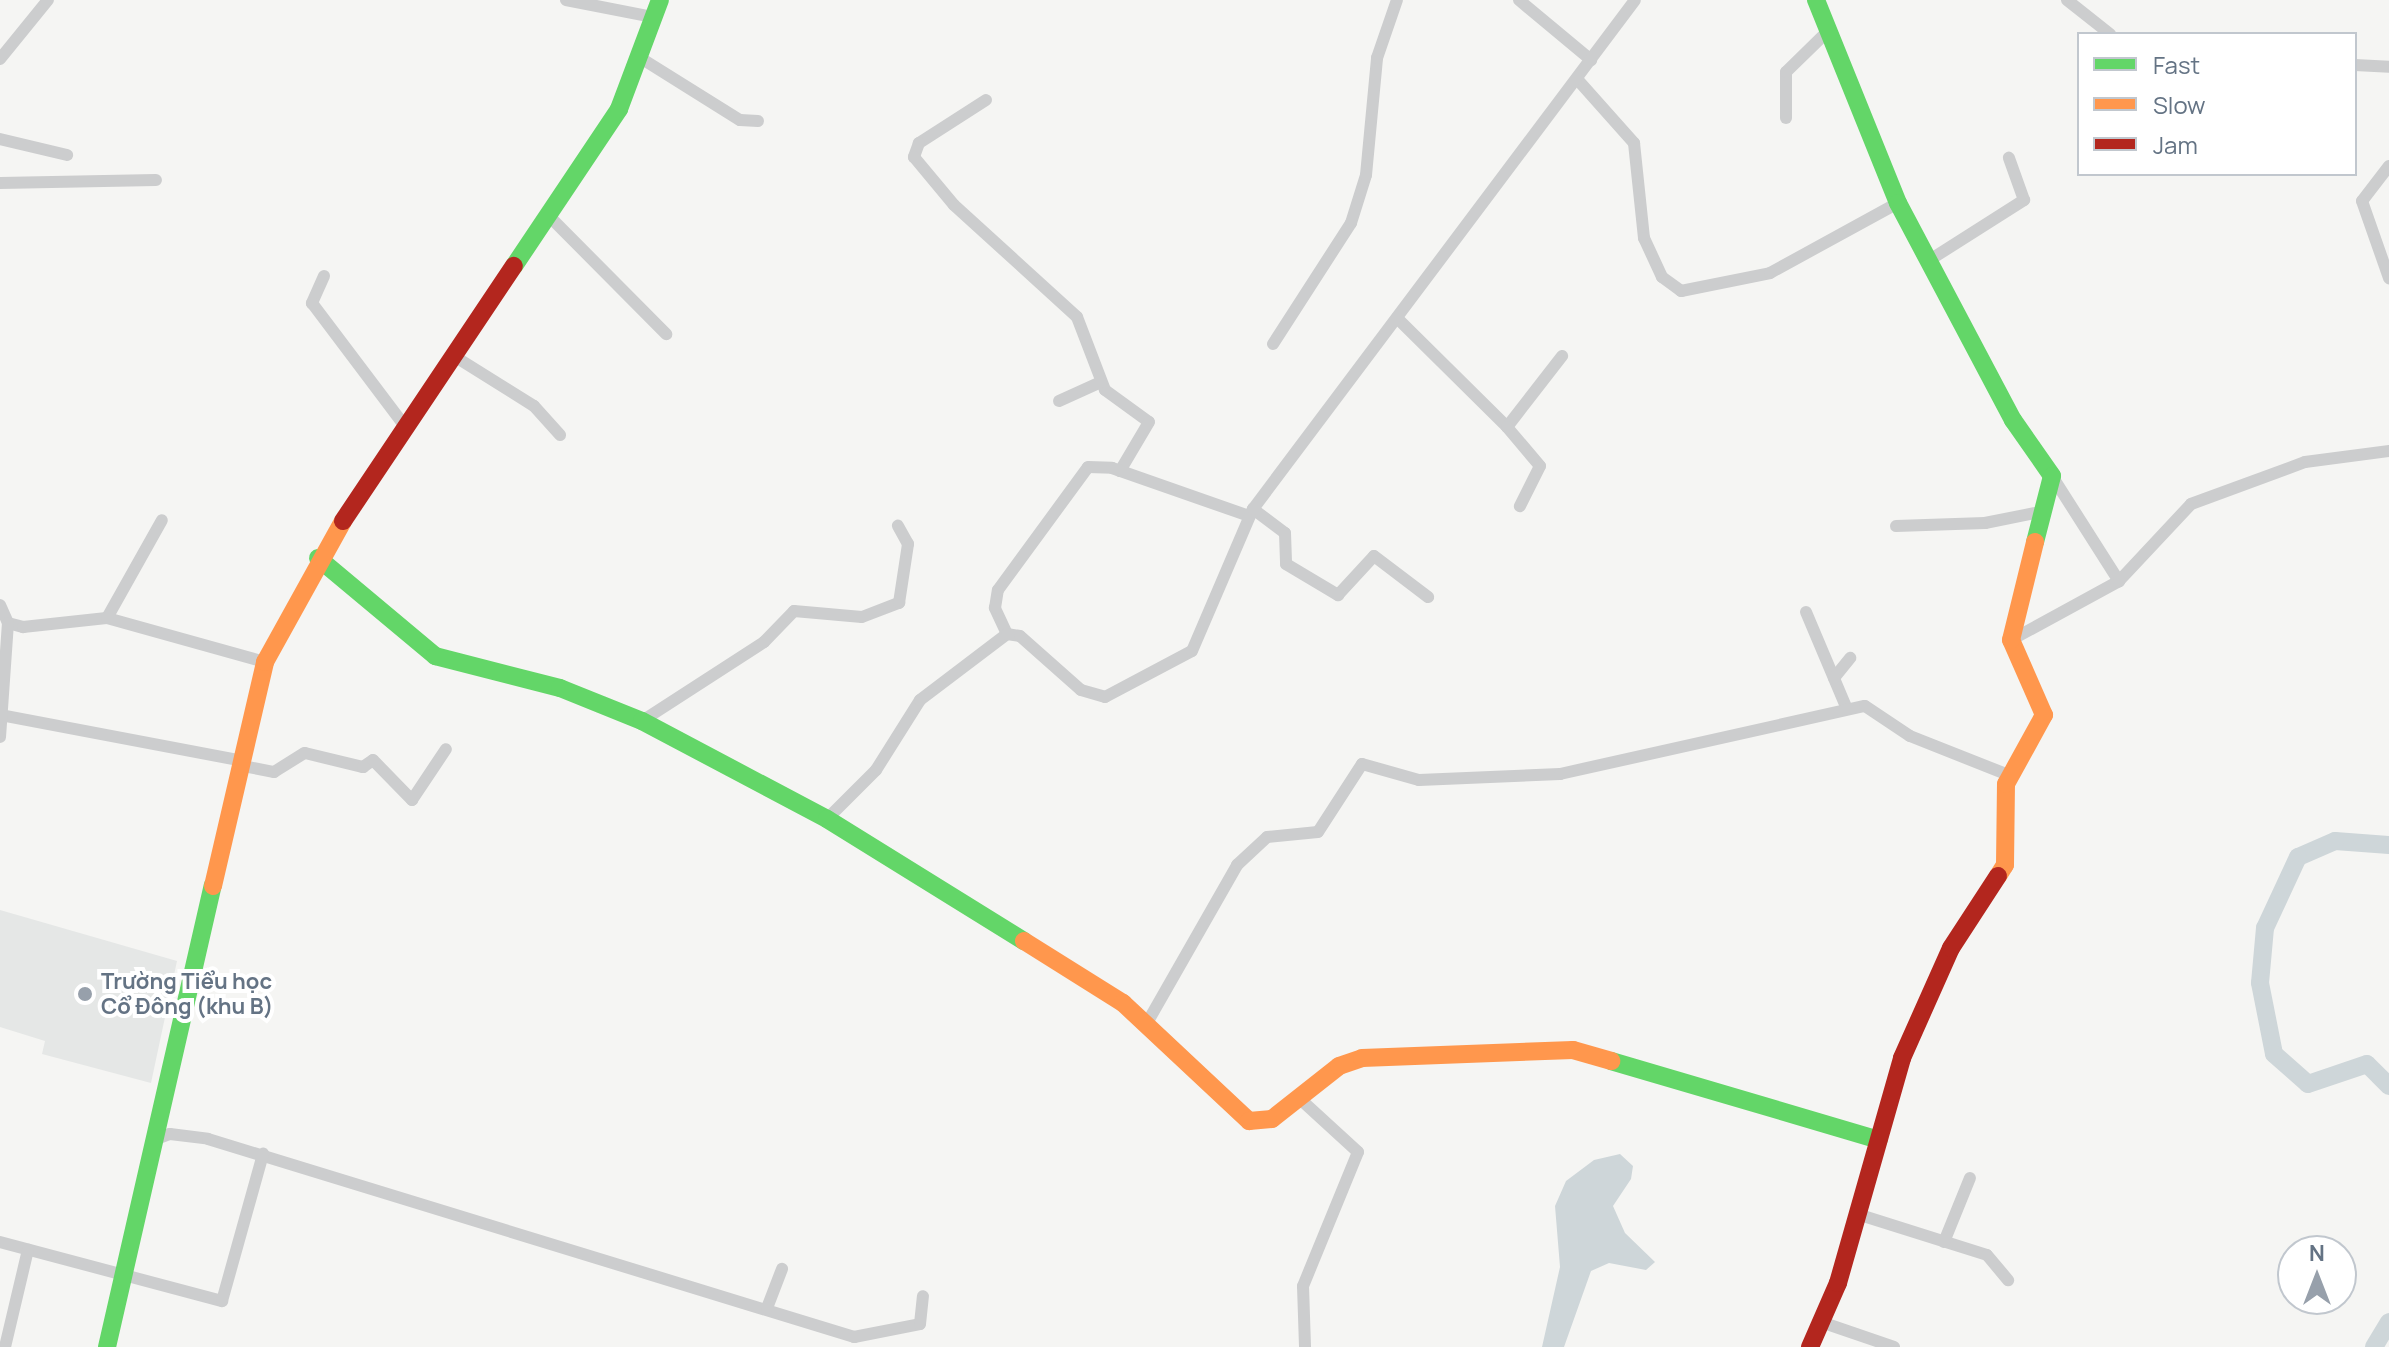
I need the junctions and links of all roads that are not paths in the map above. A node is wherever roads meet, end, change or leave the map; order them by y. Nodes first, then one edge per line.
1 (48, 0) edge
2 (566, 0) edge
3 (1397, 0) edge
4 (1519, 0) edge
5 (1635, 0) edge
6 (1816, 0) edge
7 (2067, 0) edge
8 (656, 9) edge
9 (2107, 32) edge
10 (1826, 33) junction
11 (639, 57) junction
12 (0, 59) edge
13 (1591, 60) junction
14 (2357, 65) edge
15 (2389, 67) edge
16 (1577, 79) junction
17 (986, 100) dead end
18 (1786, 118) dead end
19 (758, 121) dead end
20 (0, 139) edge
21 (67, 155) dead end
22 (2009, 158) dead end
23 (2389, 166) edge
24 (156, 180) dead end
25 (0, 183) edge
26 (1898, 203) junction
27 (548, 215) junction
28 (1928, 261) junction
29 (324, 276) dead end
30 (2389, 278) edge
31 (1397, 318) junction
32 (666, 334) dead end
33 (1273, 344) dead end
34 (454, 356) junction
35 (1562, 356) dead end
36 (1101, 382) junction
37 (1059, 401) dead end
38 (404, 425) junction
39 (1507, 427) junction
40 (560, 435) dead end
41 (2389, 451) edge
42 (1120, 471) junction
43 (2052, 476) junction
44 (1520, 506) dead end
45 (2045, 511) junction
46 (1251, 513) junction
47 (162, 520) dead end
48 (898, 526) dead end
49 (1896, 526) dead end
50 (318, 558) junction
51 (2119, 581) junction
52 (1428, 597) dead end
53 (0, 605) edge
54 (1806, 612) dead end
55 (107, 618) junction
56 (8, 623) junction
57 (1007, 634) junction
58 (2011, 640) junction
59 (1850, 658) dead end
60 (265, 662) junction
61 (1834, 678) junction
62 (1847, 709) junction
63 (1, 715) edge
64 (642, 721) junction
65 (0, 737) edge
66 (446, 749) dead end
67 (239, 763) junction
68 (2011, 776) junction
69 (827, 819) junction
70 (1147, 1023) junction
71 (1299, 1098) junction
72 (1879, 1140) junction
73 (152, 1142) junction
74 (263, 1154) junction
75 (1970, 1178) dead end
76 (1857, 1214) junction
77 (0, 1242) edge
78 (1944, 1242) junction
79 (28, 1250) junction
80 (782, 1269) dead end
81 (123, 1277) junction
82 (2008, 1280) dead end
83 (923, 1296) dead end
84 (767, 1308) junction
85 (1824, 1323) junction
86 (5, 1347) edge
87 (107, 1347) edge
88 (1305, 1347) edge
89 (1810, 1347) edge
90 (1894, 1347) edge

1 - 12 street
2 - 8 street
3 - 33 street
4 - 13 street
5 - 13 street
6 - 10 street
7 - 9 street
8 - 11 street
10 - 18 street
10 - 26 street
11 - 19 street
11 - 27 street
13 - 16 street
14 - 15 street
16 - 26 street
16 - 31 street
17 - 36 street
20 - 21 street
22 - 28 street
23 - 30 street
24 - 25 street
26 - 28 street
27 - 32 street
27 - 34 street
28 - 43 street
29 - 38 street
31 - 39 street
31 - 46 street
34 - 38 street
34 - 40 street
35 - 39 street
36 - 37 street
36 - 42 street
38 - 50 street
39 - 44 street
41 - 51 street
42 - 46 street
42 - 57 street
43 - 45 street
43 - 51 street
45 - 49 street
45 - 58 street
46 - 52 street
46 - 57 street
47 - 55 street
48 - 64 street
50 - 60 street
50 - 64 street
51 - 58 street
53 - 56 street
54 - 61 street
55 - 56 street
55 - 60 street
56 - 63 street
57 - 69 street
58 - 68 street
59 - 61 street
60 - 67 street
61 - 62 street
62 - 68 street
62 - 70 street
63 - 65 street
63 - 67 street
64 - 69 street
66 - 67 street
67 - 73 street
68 - 72 street
69 - 70 street
70 - 71 street
71 - 72 street
71 - 88 street
72 - 76 street
73 - 74 street
73 - 81 street
74 - 81 street
74 - 84 street
75 - 78 street
76 - 78 street
76 - 85 street
77 - 79 street
78 - 82 street
79 - 81 street
79 - 86 street
80 - 84 street
81 - 87 street
83 - 84 street
85 - 89 street
85 - 90 street

